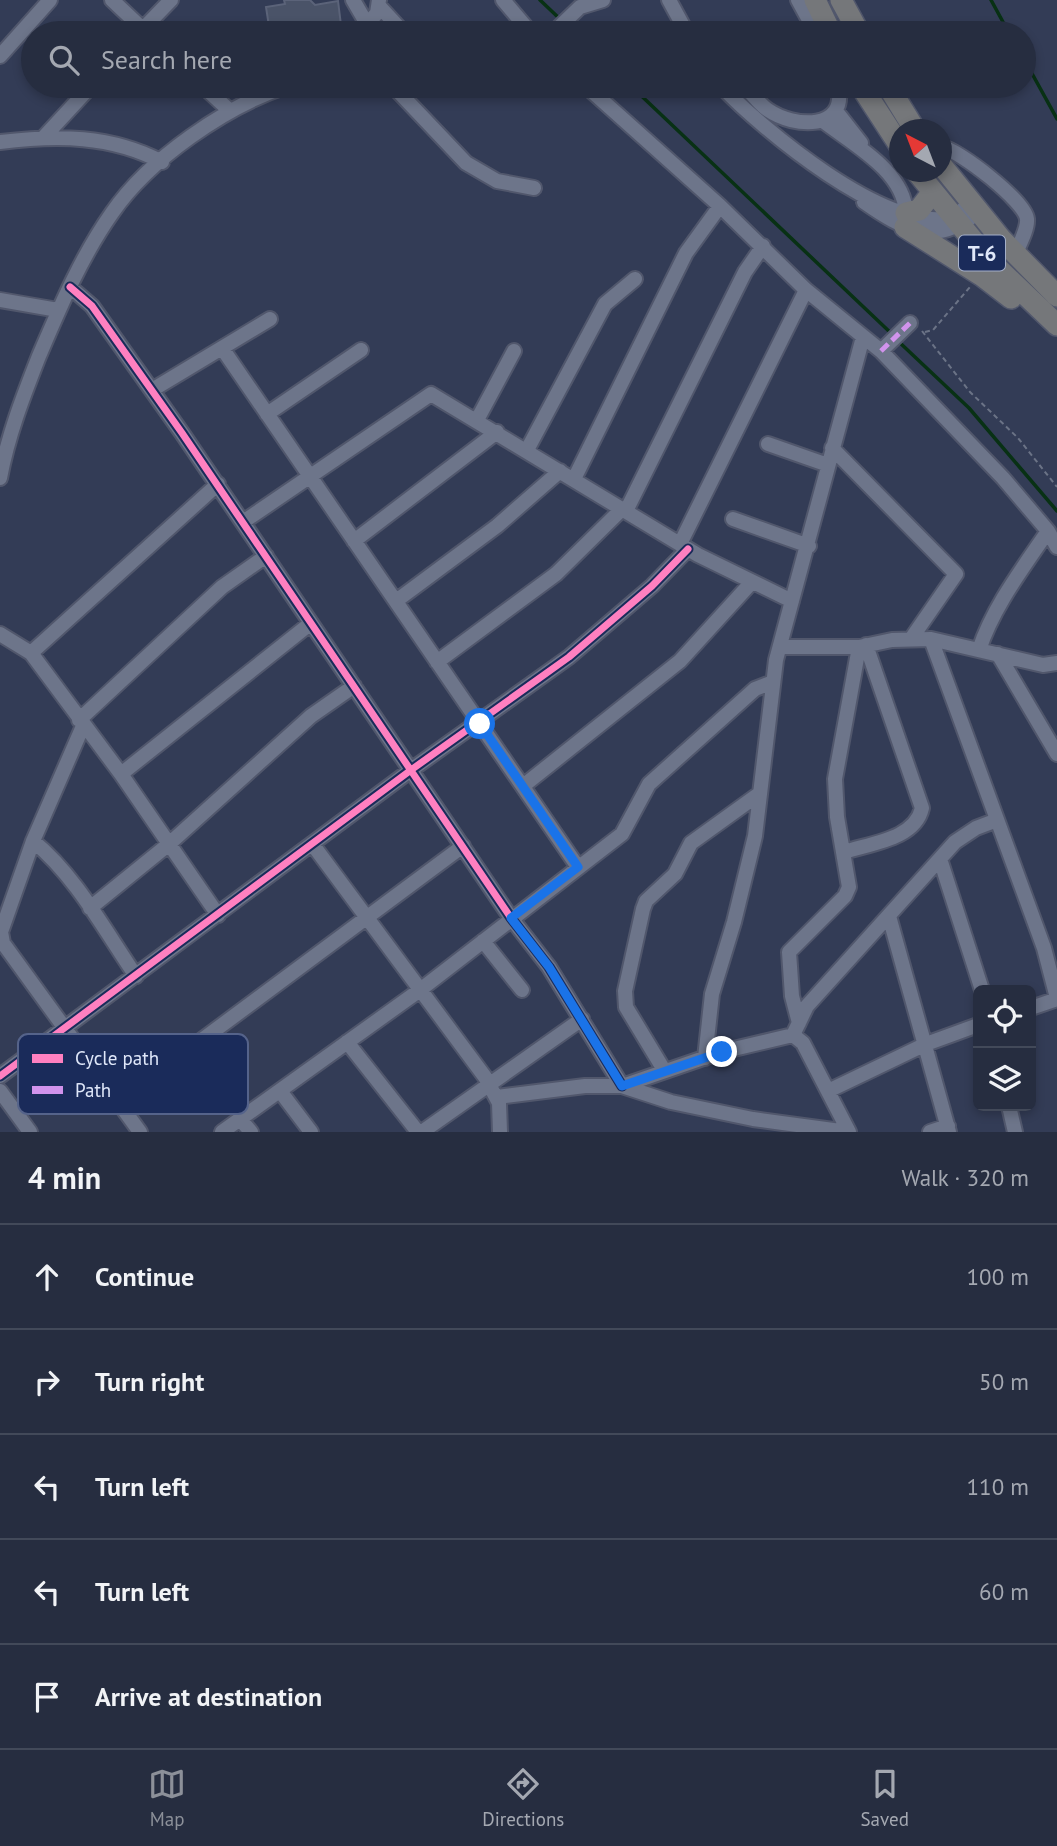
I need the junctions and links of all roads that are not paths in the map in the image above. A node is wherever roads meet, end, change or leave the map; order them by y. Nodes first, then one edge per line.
1 (50, 0) edge
2 (112, 0) edge
3 (171, 0) edge
4 (353, 0) edge
5 (503, 0) edge
6 (603, 0) edge
7 (668, 0) edge
8 (798, 0) edge
9 (815, 0) edge
10 (841, 0) edge
11 (379, 3) edge
12 (576, 7) edge
13 (31, 21) edge
14 (132, 21) edge
15 (153, 21) edge
16 (361, 21) edge
17 (369, 21) edge
18 (394, 21) edge
19 (521, 21) edge
20 (564, 21) edge
21 (680, 21) edge
22 (809, 21) edge
23 (825, 21) edge
24 (852, 21) edge
25 (21, 32) edge
26 (0, 55) edge
27 (80, 98) edge
28 (216, 98) edge
29 (260, 98) edge
30 (404, 98) edge
31 (599, 98) edge
32 (734, 98) edge
33 (756, 98) edge
34 (841, 98) edge
35 (869, 98) edge
36 (895, 98) edge
37 (230, 111) junction
38 (836, 111) junction
39 (908, 119) edge
40 (823, 121) junction
41 (889, 129) edge
42 (44, 137) junction
43 (0, 142) edge
44 (952, 150) edge
45 (874, 160) junction
46 (162, 162) junction
47 (952, 179) edge
48 (924, 182) edge
49 (534, 188) dead end
50 (932, 194) junction
51 (720, 206) junction
52 (974, 208) junction
53 (906, 220) junction
54 (956, 223) junction
55 (762, 246) junction
56 (1015, 255) junction
57 (635, 279) dead end
58 (70, 286) junction
59 (806, 290) junction
60 (1057, 296) edge
61 (0, 300) edge
62 (58, 310) junction
63 (270, 319) dead end
64 (1050, 320) edge
65 (910, 323) road end
66 (863, 337) junction
67 (222, 348) junction
68 (360, 350) dead end
69 (514, 351) dead end
70 (881, 351) junction
71 (152, 390) junction
72 (267, 414) junction
73 (477, 420) junction
74 (497, 432) junction
75 (768, 444) dead end
76 (832, 448) junction
77 (527, 450) junction
78 (828, 465) junction
79 (560, 471) junction
80 (310, 476) junction
81 (0, 478) edge
82 (574, 480) junction
83 (218, 484) junction
84 (624, 510) junction
85 (733, 519) dead end
86 (243, 522) junction
87 (1048, 531) junction
88 (354, 541) junction
89 (809, 546) junction
90 (684, 547) junction
91 (1057, 547) edge
92 (265, 556) junction
93 (751, 583) junction
94 (396, 601) junction
95 (792, 601) junction
96 (311, 623) junction
97 (0, 634) edge
98 (911, 639) junction
99 (931, 639) junction
100 (862, 646) junction
101 (780, 647) junction
102 (979, 650) junction
103 (31, 653) junction
104 (998, 654) junction
105 (438, 662) junction
106 (1057, 663) edge
107 (773, 682) junction
108 (354, 686) junction
109 (81, 723) junction
110 (480, 724) junction
111 (1057, 754) edge
112 (411, 770) junction
113 (121, 774) junction
114 (523, 786) junction
115 (759, 794) junction
116 (997, 820) junction
117 (33, 841) junction
118 (169, 844) junction
119 (313, 845) junction
120 (463, 846) junction
121 (844, 852) junction
122 (940, 859) junction
123 (578, 867) junction
124 (90, 908) junction
125 (218, 915) junction
126 (889, 916) junction
127 (366, 917) junction
128 (511, 918) junction
129 (482, 941) junction
130 (136, 976) junction
131 (980, 985) edge
132 (420, 990) junction
133 (522, 990) dead end
134 (1057, 999) edge
135 (1036, 1006) edge
136 (582, 1019) junction
137 (973, 1027) edge
138 (64, 1028) junction
139 (796, 1029) junction
140 (56, 1034) edge
141 (68, 1034) edge
142 (209, 1034) edge
143 (347, 1042) junction
144 (926, 1044) junction
145 (705, 1058) junction
146 (18, 1062) edge
147 (664, 1070) junction
148 (0, 1076) edge
149 (489, 1084) junction
150 (622, 1086) junction
151 (0, 1091) edge
152 (281, 1091) junction
153 (828, 1091) junction
154 (496, 1097) junction
155 (1010, 1111) edge
156 (126, 1114) edge
157 (247, 1114) edge
158 (248, 1114) edge
159 (240, 1119) junction
160 (949, 1129) edge
161 (30, 1132) edge
162 (140, 1132) edge
163 (222, 1132) edge
164 (250, 1132) edge
165 (311, 1132) edge
166 (420, 1132) edge
167 (500, 1132) edge
168 (849, 1132) edge
169 (930, 1132) edge
170 (1015, 1132) edge

1 - 13 street
2 - 14 street
3 - 15 street
4 - 16 street
5 - 19 street
6 - 12 street
7 - 21 street
8 - 22 street
9 - 23 highway
10 - 24 highway
11 - 17 street
11 - 18 street
12 - 20 street
25 - 26 street
27 - 42 street
28 - 37 street
29 - 37 street
30 - 49 street
31 - 51 street
32 - 53 street
33 - 40 street
34 - 38 street
35 - 41 highway
36 - 39 highway
37 - 46 street
38 - 40 street
38 - 45 street
40 - 45 street
42 - 43 street
42 - 46 street
44 - 56 street
45 - 53 street
46 - 58 street
47 - 52 highway, T-6
48 - 50 highway, T-6
50 - 53 highway
50 - 54 highway, T-6
51 - 55 street
51 - 82 street
52 - 54 street
52 - 56 highway, T-6
53 - 54 street
53 - 64 highway, T-6
54 - 64 highway, T-6
55 - 59 street
55 - 84 street
56 - 60 highway, T-6
57 - 77 street
58 - 62 street
58 - 71 street
59 - 66 street
59 - 90 street
61 - 62 street
62 - 81 street
63 - 67 street
65 - 70 street
66 - 70 street
66 - 76 street
67 - 71 street
67 - 72 street
68 - 72 street
69 - 73 street
70 - 87 street
71 - 83 street
72 - 80 street
73 - 74 street
73 - 80 street
74 - 77 street
74 - 88 street
75 - 78 street
76 - 78 street
76 - 98 street
77 - 79 street
78 - 89 street
79 - 82 street
79 - 94 street
80 - 86 street
80 - 88 street
82 - 84 street
83 - 86 street
83 - 103 street
84 - 90 street
84 - 105 street
85 - 89 street
86 - 92 street
87 - 91 street
87 - 102 street
88 - 94 street
89 - 95 street
90 - 93 street
90 - 110 street
92 - 96 street
92 - 109 street
93 - 95 street
93 - 114 street
94 - 105 street
95 - 101 street
96 - 108 street
96 - 113 street
97 - 103 street
98 - 99 street
98 - 100 street
99 - 102 street
99 - 116 street
100 - 101 street
100 - 121 street
100 - 121 street
101 - 107 street
102 - 104 street
103 - 109 street
104 - 106 street
104 - 111 street
105 - 110 street
107 - 115 street
107 - 123 street
108 - 112 street
108 - 118 street
109 - 113 street
109 - 117 street
110 - 112 street
110 - 114 street
112 - 119 street
112 - 120 street
113 - 118 street
114 - 123 street
115 - 145 street
115 - 147 street
116 - 122 street
116 - 134 street
117 - 124 street
117 - 138 street
118 - 124 street
118 - 125 street
119 - 125 street
119 - 127 street
120 - 127 street
120 - 128 street
121 - 139 street
122 - 126 street
122 - 131 street
123 - 128 street
124 - 130 street
125 - 130 street
126 - 139 street
126 - 144 street
127 - 132 street
127 - 142 street
128 - 129 street
128 - 136 street
129 - 132 street
129 - 133 street
130 - 138 street
132 - 143 street
132 - 149 street
134 - 135 street
136 - 149 street
136 - 150 street
137 - 144 street
138 - 140 street
138 - 141 street
139 - 145 street
139 - 153 street
143 - 152 street
143 - 166 street
144 - 153 street
144 - 160 street
145 - 147 street
146 - 148 street
147 - 150 street
149 - 154 street
149 - 166 street
150 - 154 street
150 - 168 street
151 - 161 street
152 - 158 street
152 - 165 street
153 - 168 street
154 - 167 street
155 - 170 street
156 - 162 street
157 - 159 street
159 - 163 street
159 - 164 street
160 - 169 street

